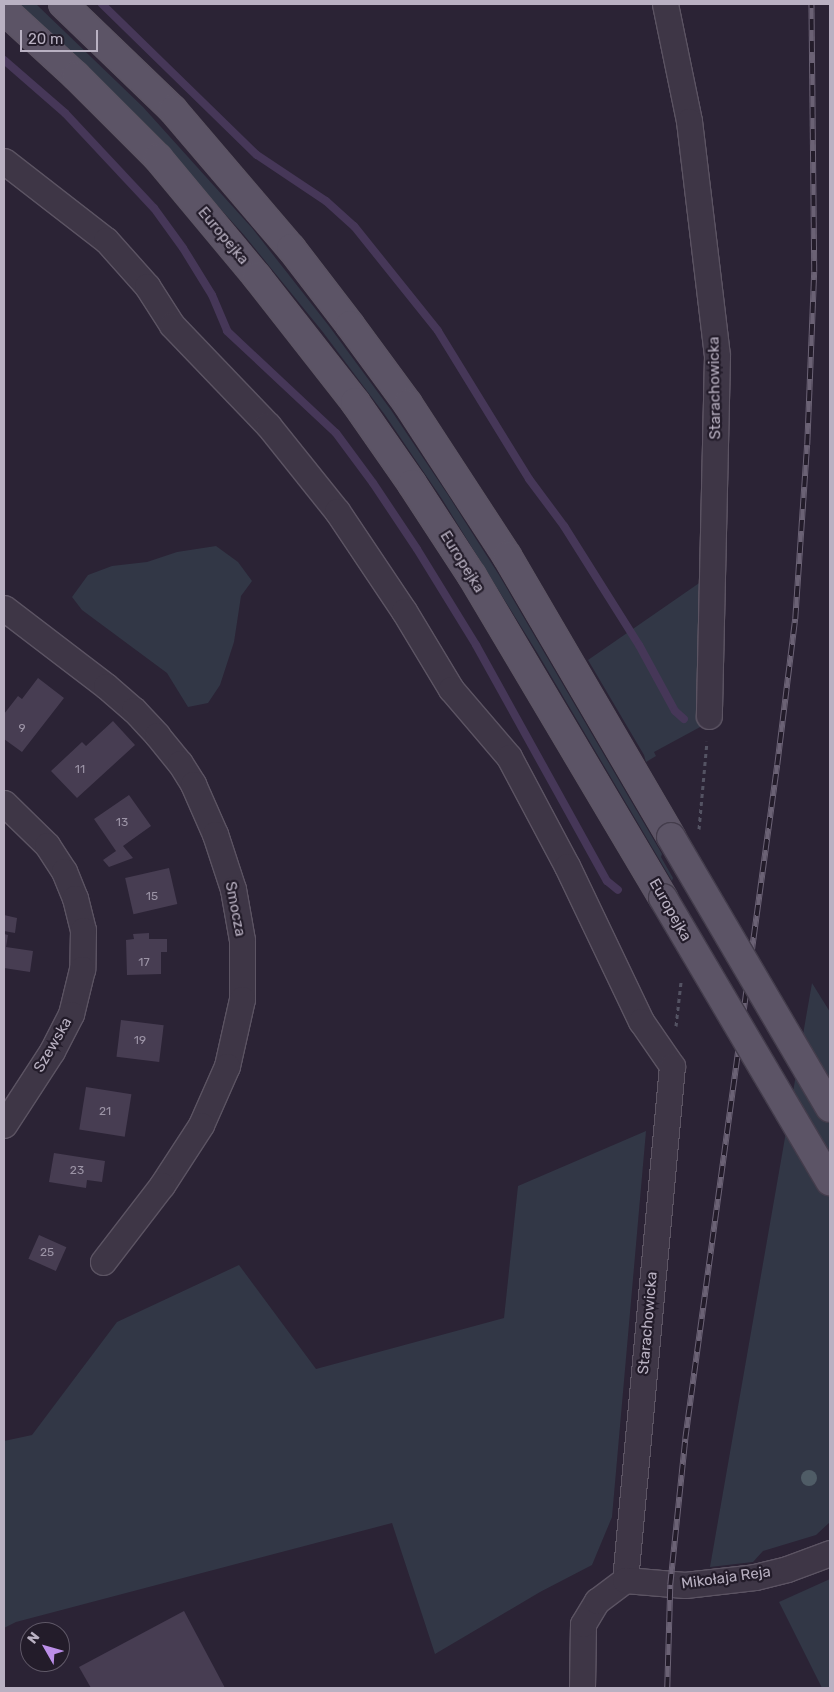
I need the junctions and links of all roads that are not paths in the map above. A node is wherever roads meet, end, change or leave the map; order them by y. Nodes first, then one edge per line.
1 (63, 4) edge
2 (665, 4) edge
3 (4, 10) edge
4 (4, 161) edge
5 (4, 608) edge
6 (709, 716) dead end
7 (4, 803) edge
8 (830, 1108) edge
9 (4, 1125) edge
10 (830, 1180) edge
11 (103, 1262) dead end
12 (830, 1553) edge
13 (625, 1580) junction
14 (582, 1688) edge

1 - 8 main road, bridge
2 - 6 street, Starachowicka
3 - 10 main road, Europejka, bridge
4 - 13 street, Starachowicka
5 - 11 street, Smocza
7 - 9 street, Szewska
12 - 13 street, Mikołaja Reja
13 - 14 street

